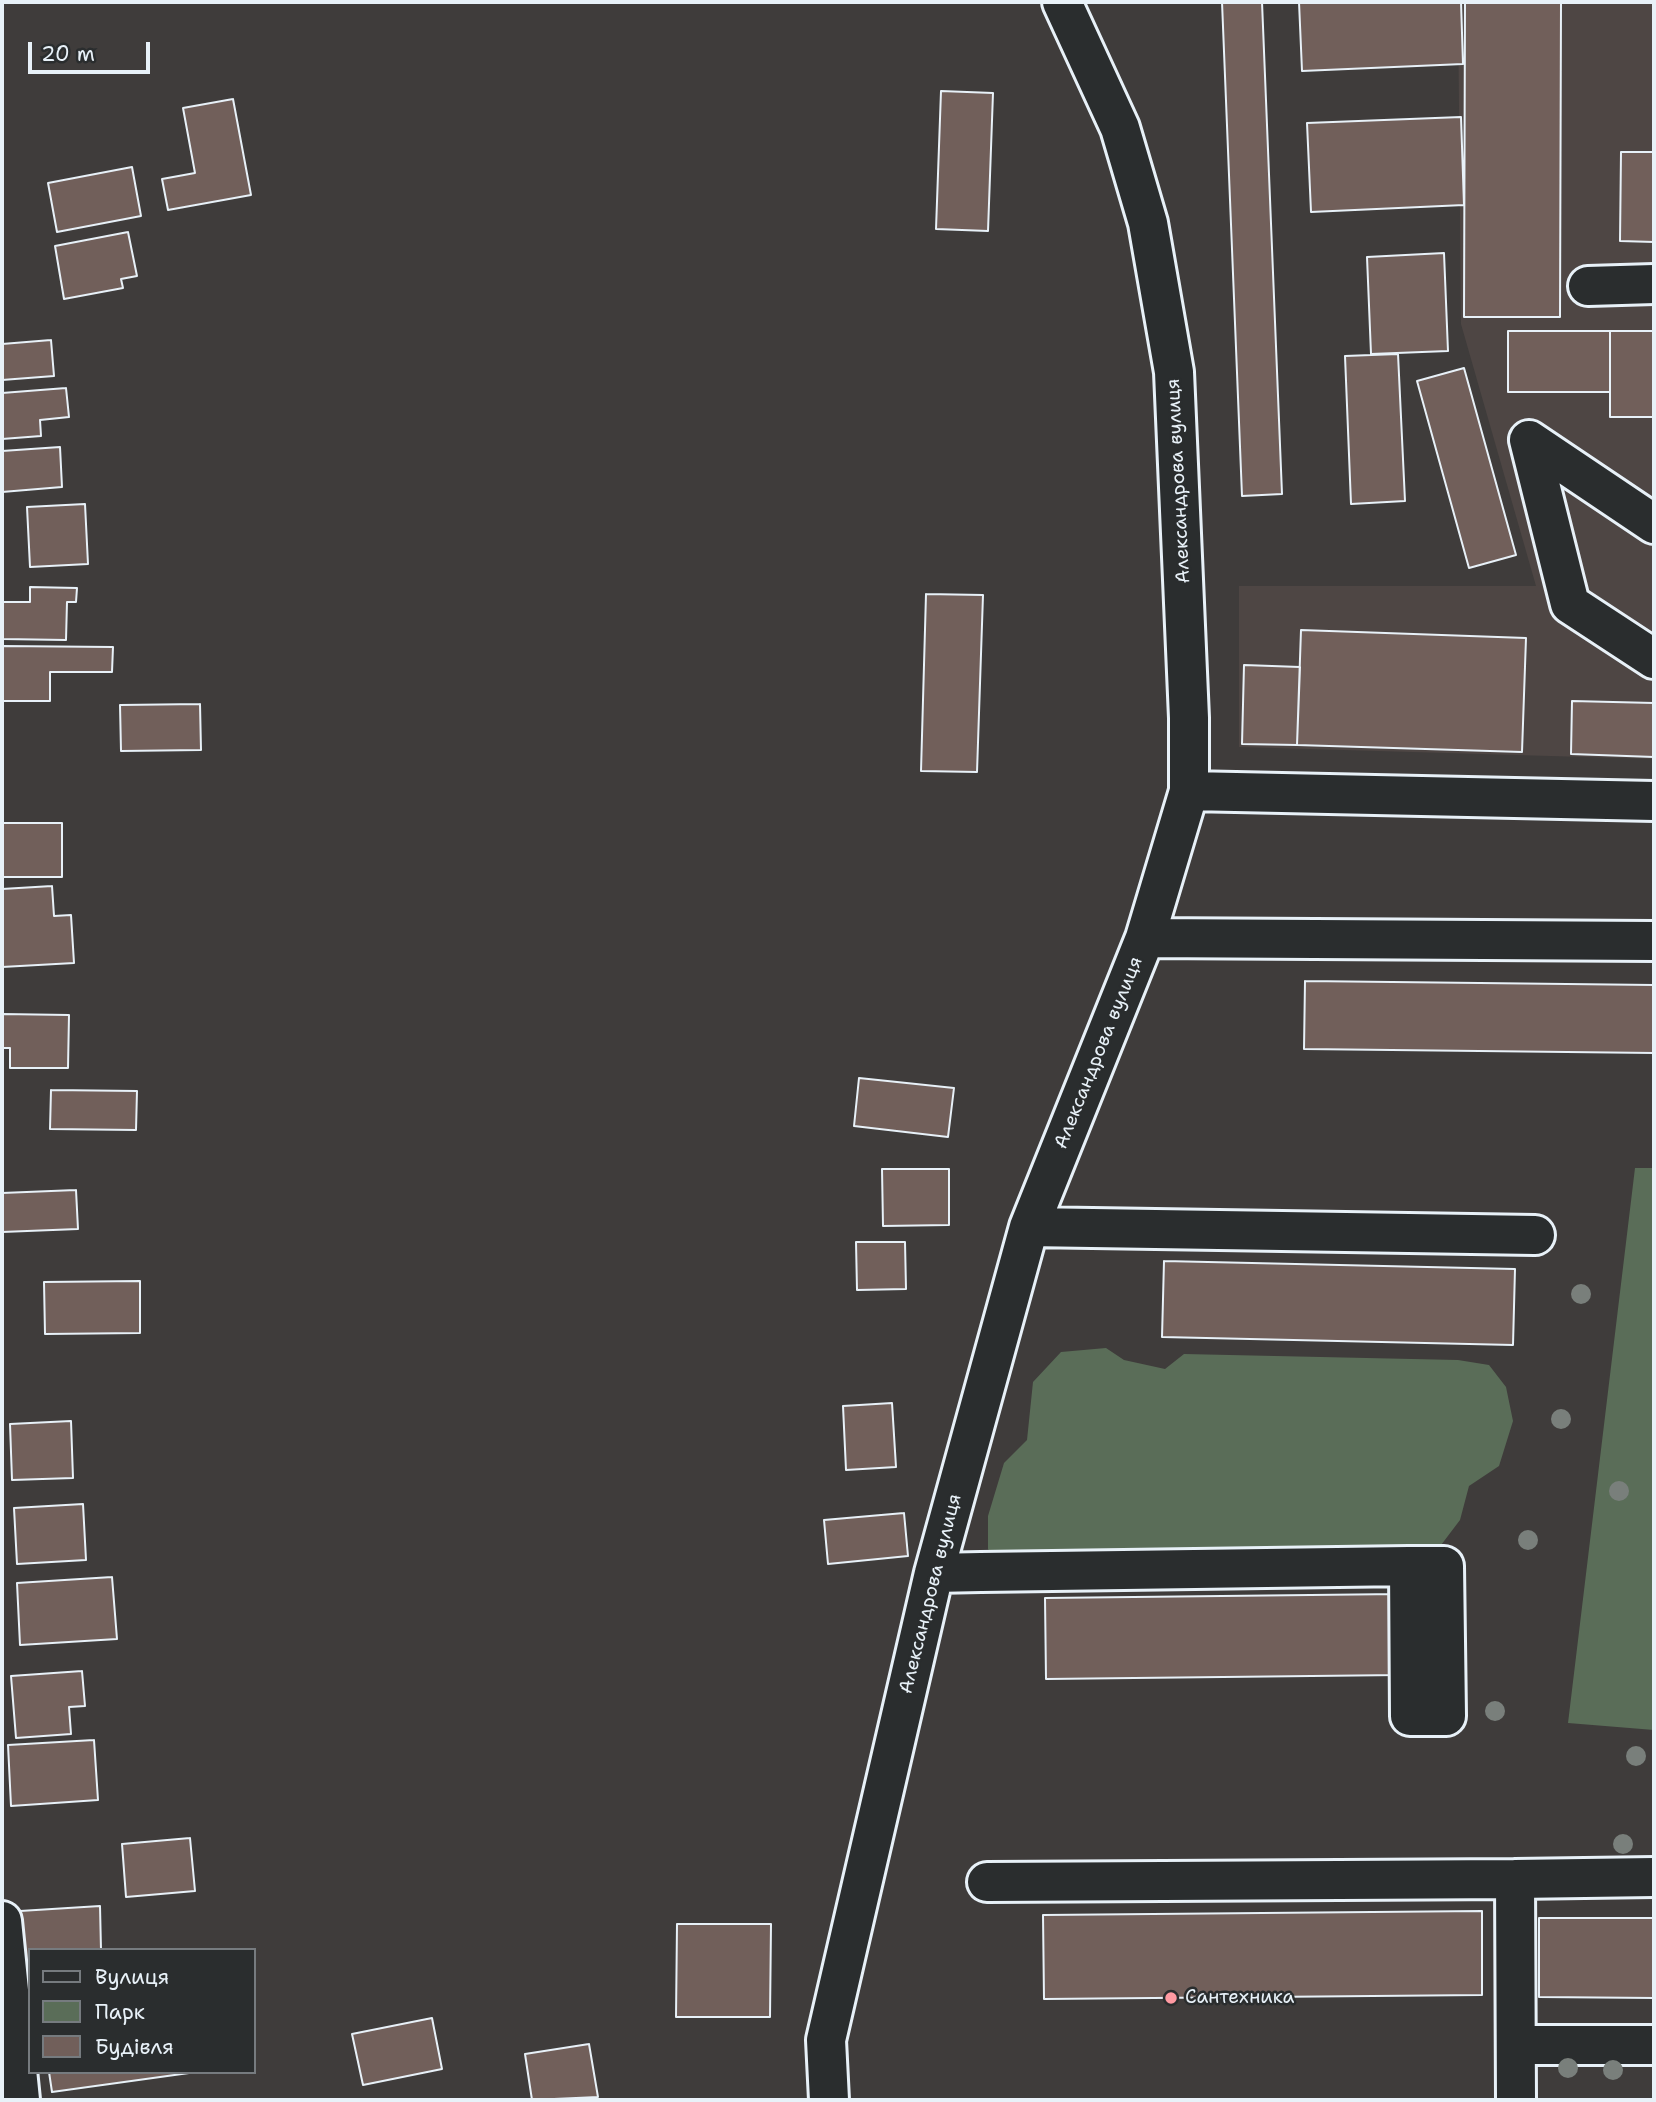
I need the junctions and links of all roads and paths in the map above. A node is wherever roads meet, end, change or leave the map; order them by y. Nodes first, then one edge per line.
1 (1062, 2) edge
2 (1654, 284) edge
3 (1588, 286) dead end
4 (1654, 524) edge
5 (1654, 659) edge
6 (1189, 791) junction
7 (1654, 801) edge
8 (1145, 938) junction
9 (1654, 940) edge
10 (1029, 1227) junction
11 (1535, 1235) dead end
12 (1409, 1566) dead end
13 (934, 1573) junction
14 (1654, 1877) edge
15 (1515, 1879) junction
16 (986, 1882) dead end
17 (2, 1921) edge
18 (1516, 2045) junction
19 (1654, 2045) edge
20 (20, 2100) edge
21 (828, 2100) edge
22 (1516, 2100) edge

1 - 6 street, Александрова вулиця
2 - 3 street
4 - 5 street
6 - 7 street
6 - 8 street, Александрова вулиця
8 - 9 street
8 - 10 street, Александрова вулиця
10 - 11 street
10 - 13 street, Александрова вулиця
12 - 13 street
13 - 21 street, Александрова вулиця
14 - 15 street
15 - 16 street
15 - 18 street
17 - 20 street
18 - 19 street
18 - 22 street

